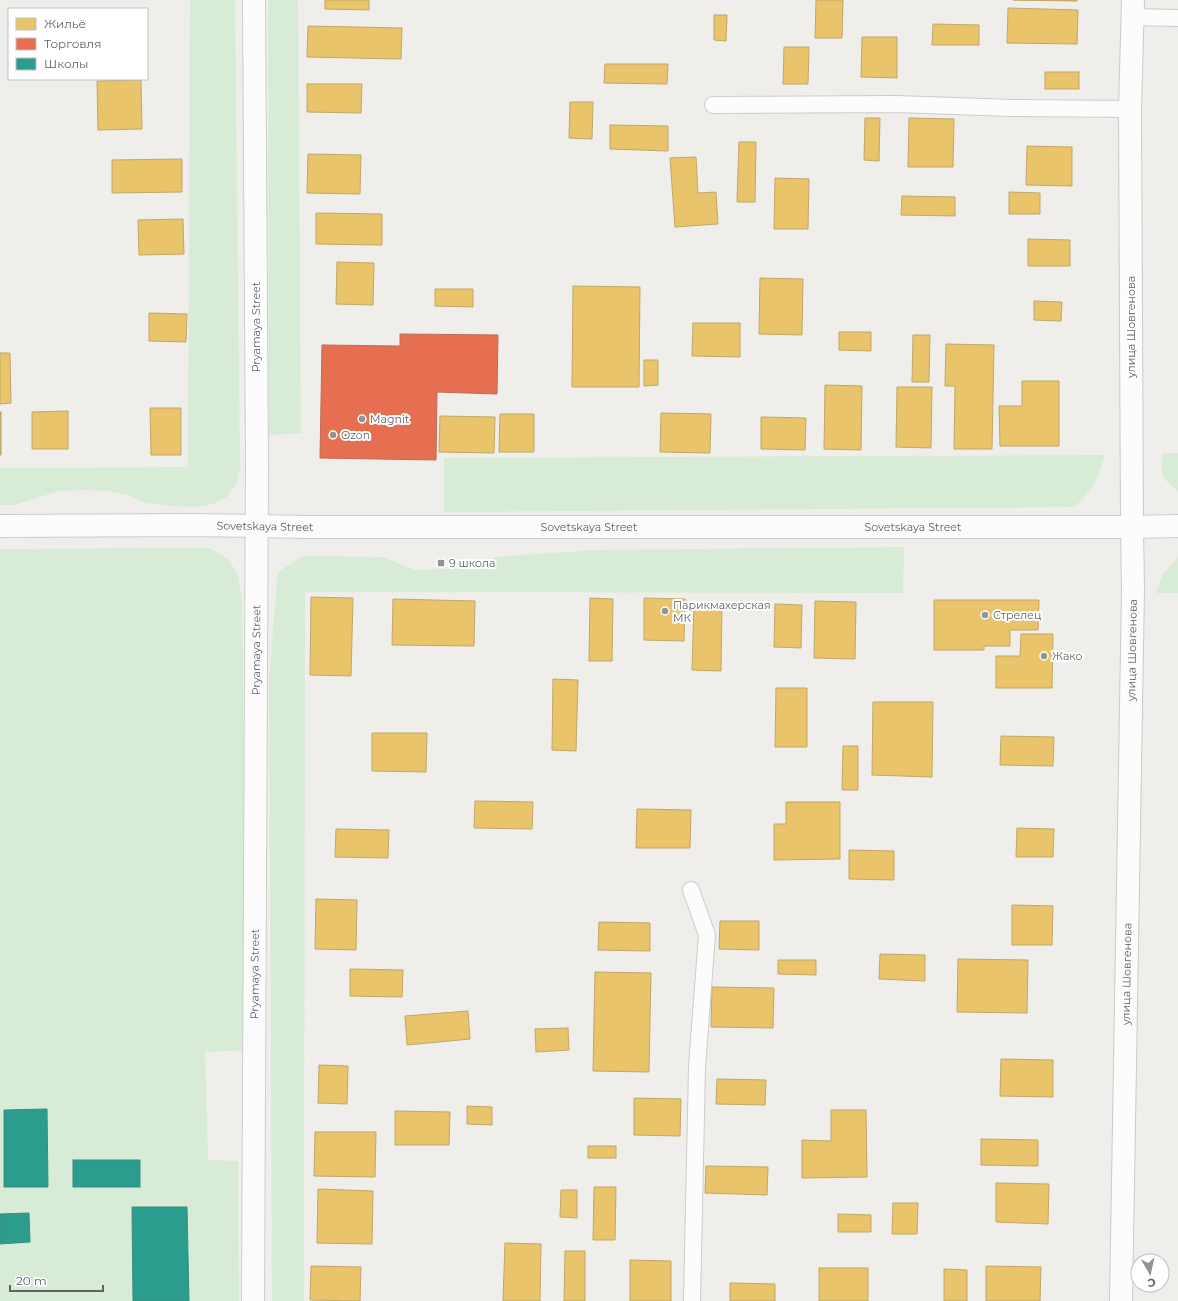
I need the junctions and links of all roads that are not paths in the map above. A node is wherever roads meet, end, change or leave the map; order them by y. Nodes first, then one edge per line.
1 (254, 0) edge
2 (1133, 9) edge
3 (1178, 18) edge
4 (713, 105) dead end
5 (1130, 109) junction
6 (0, 526) edge
7 (256, 526) junction
8 (1178, 526) edge
9 (1132, 527) junction
10 (690, 890) dead end
11 (253, 1301) edge
12 (692, 1301) edge
13 (1121, 1301) edge

1 - 7 street, Pryamaya Street
2 - 3 lane
2 - 5 street, улица Шовгенова
4 - 5 lane
5 - 9 street, улица Шовгенова
6 - 7 street, Sovetskaya Street
7 - 9 street, Sovetskaya Street
7 - 11 street, Pryamaya Street
8 - 9 street, Sovetskaya Street
9 - 13 street, улица Шовгенова
10 - 12 lane

